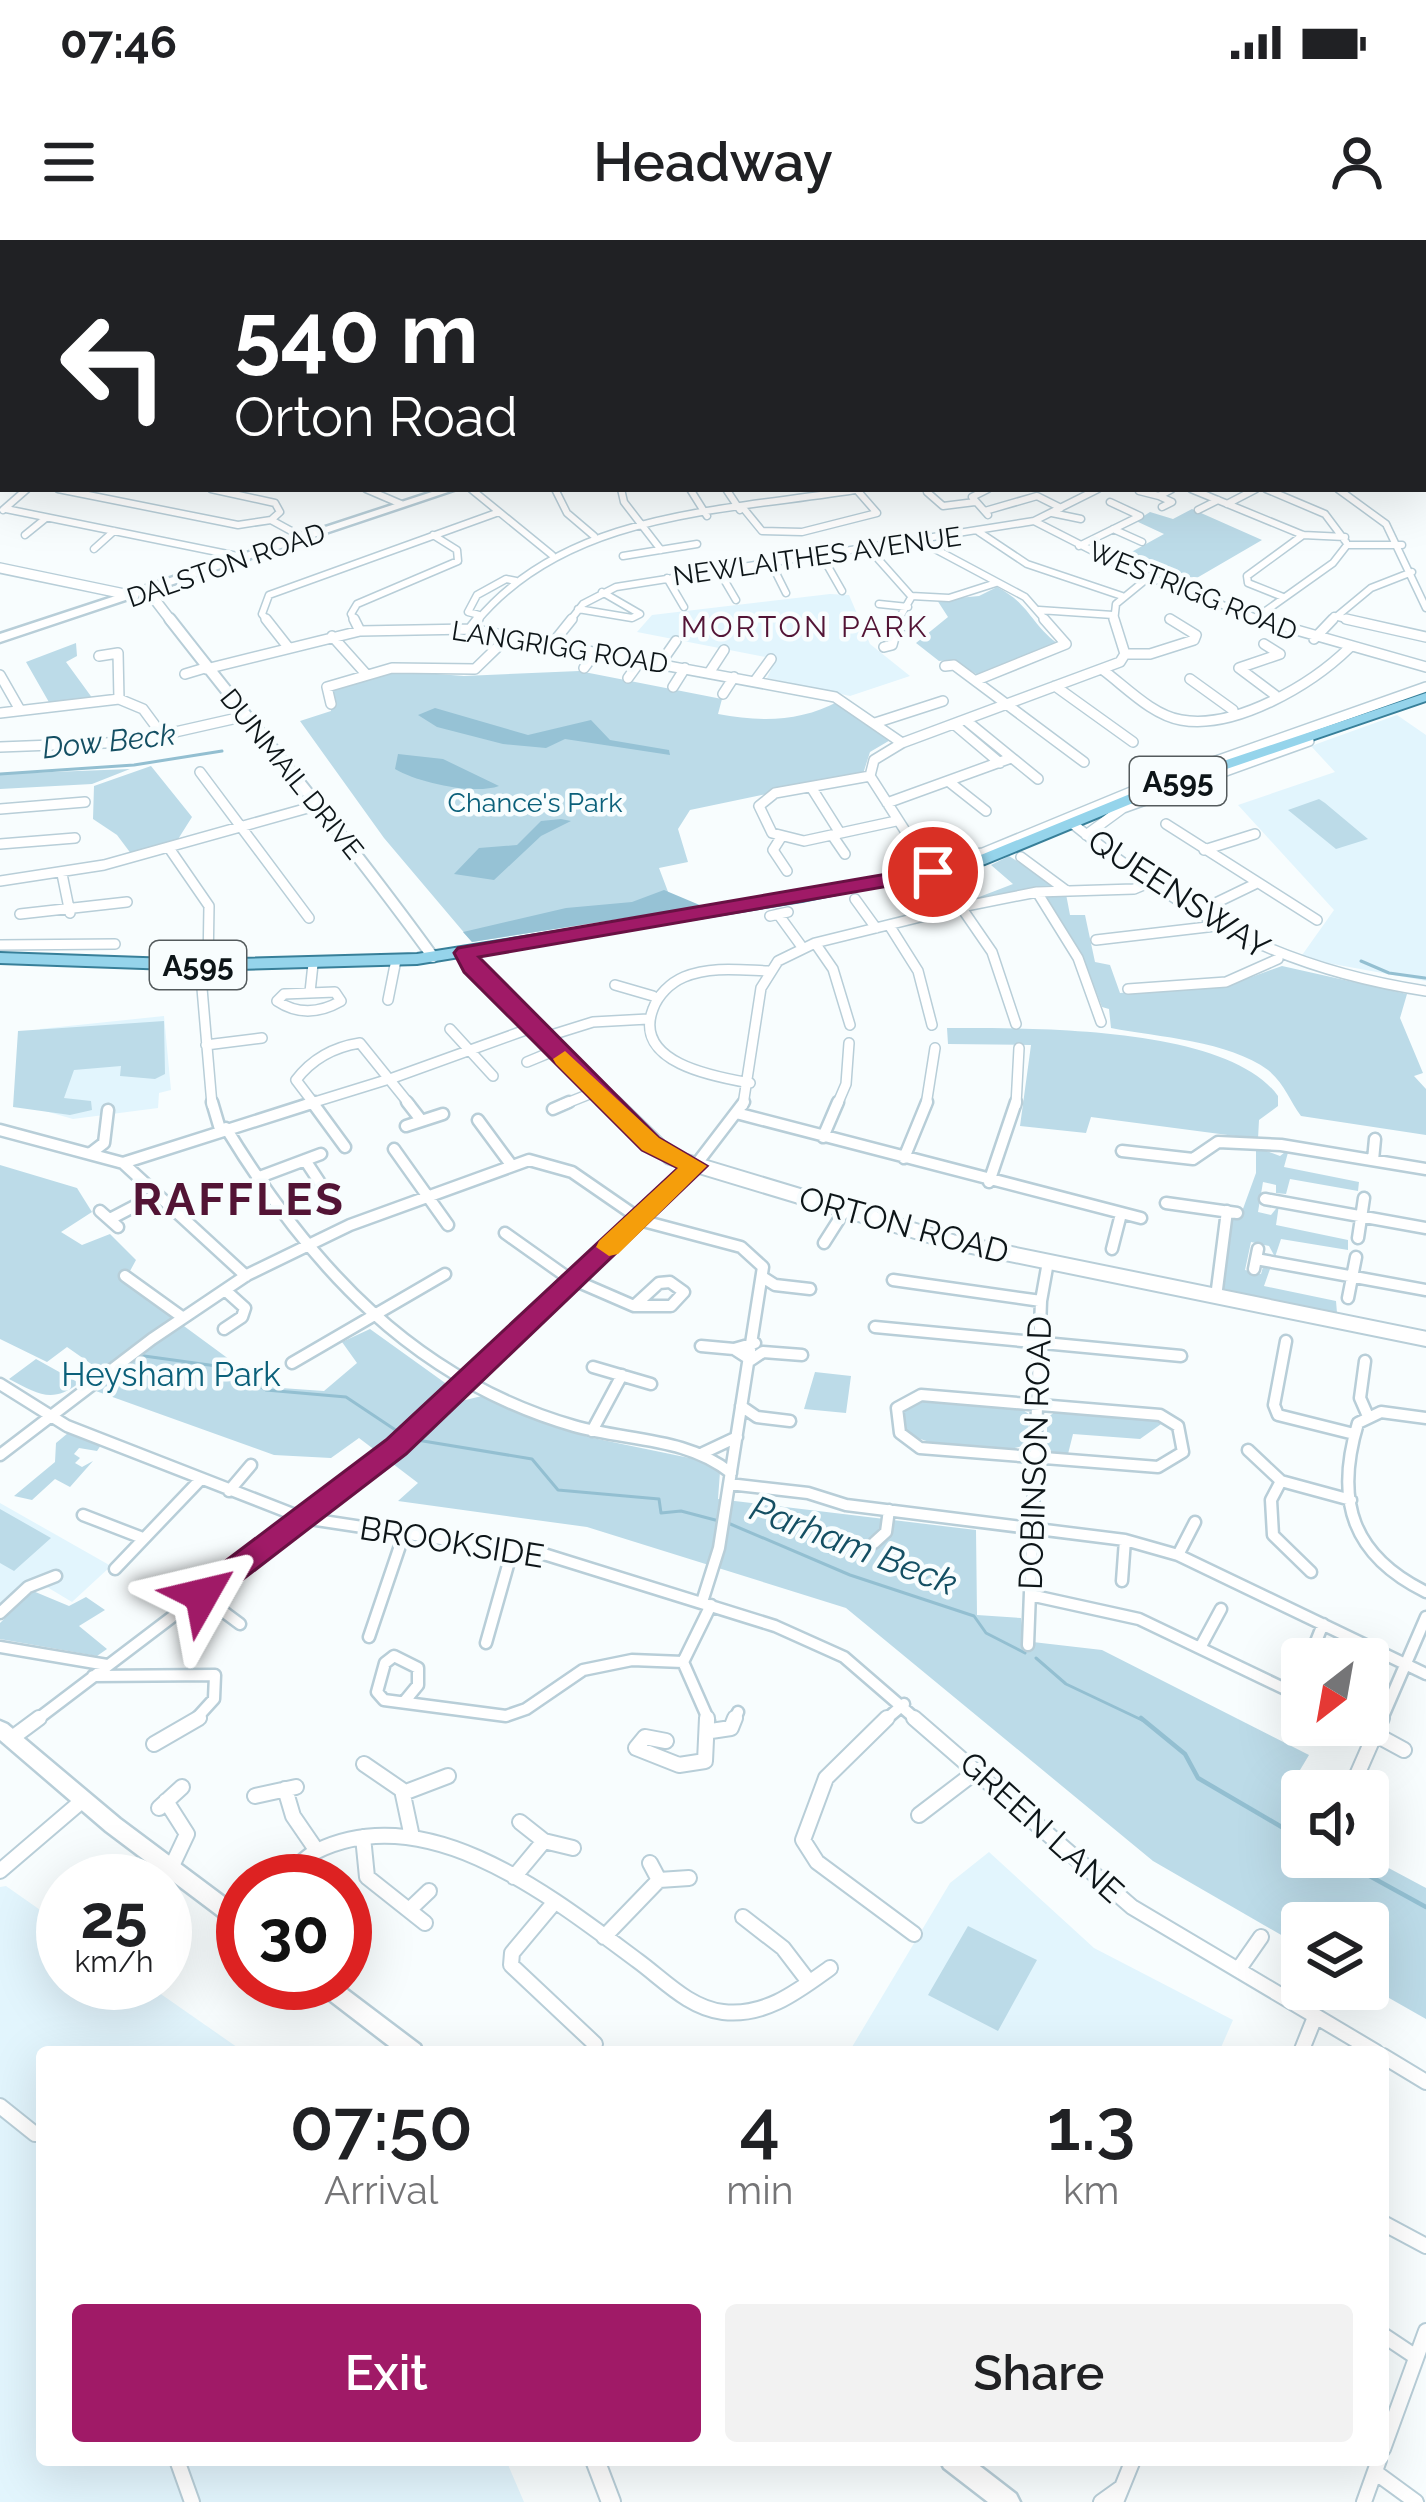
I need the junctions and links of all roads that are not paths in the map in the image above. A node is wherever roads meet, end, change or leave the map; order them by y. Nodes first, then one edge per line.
1 (73, 492) edge
2 (225, 492) edge
3 (374, 492) edge
4 (442, 492) edge
5 (474, 492) edge
6 (556, 492) edge
7 (622, 492) edge
8 (692, 492) edge
9 (727, 492) edge
10 (841, 492) edge
11 (860, 492) edge
12 (926, 492) dead end
13 (978, 492) edge
14 (1090, 492) edge
15 (1143, 492) edge
16 (1166, 492) edge
17 (1198, 492) edge
18 (1248, 492) edge
19 (1273, 492) edge
20 (1343, 492) edge
21 (1159, 496) junction
22 (975, 502) junction
23 (1223, 502) junction
24 (401, 504) junction
25 (1111, 505) dead end
26 (1162, 507) dead end
27 (3, 510) edge
28 (742, 510) junction
29 (1056, 510) junction
30 (1198, 510) dead end
31 (985, 511) junction
32 (499, 512) junction
33 (1254, 515) junction
34 (707, 516) junction
35 (46, 518) junction
36 (1081, 519) dead end
37 (271, 520) junction
38 (1034, 521) junction
39 (1236, 525) dead end
40 (644, 526) junction
41 (1000, 528) junction
42 (1113, 529) junction
43 (114, 531) junction
44 (979, 532) junction
45 (24, 535) dead end
46 (433, 535) junction
47 (594, 536) junction
48 (1303, 536) junction
49 (304, 538) junction
50 (1346, 541) junction
51 (922, 542) junction
52 (1142, 542) dead end
53 (697, 544) dead end
54 (1402, 545) junction
55 (1079, 546) junction
56 (93, 549) dead end
57 (661, 550) junction
58 (871, 551) junction
59 (552, 555) junction
60 (623, 556) dead end
61 (822, 556) junction
62 (247, 558) junction
63 (771, 563) junction
64 (0, 568) edge
65 (718, 571) junction
66 (1412, 572) junction
67 (1149, 577) junction
68 (668, 578) junction
69 (996, 583) junction
70 (842, 591) dead end
71 (149, 592) junction
72 (602, 592) junction
73 (786, 593) dead end
74 (134, 596) junction
75 (912, 596) junction
76 (1122, 596) junction
77 (1283, 597) junction
78 (736, 600) dead end
79 (879, 604) dead end
80 (684, 607) dead end
81 (908, 607) junction
82 (1426, 608) edge
83 (578, 609) junction
84 (1039, 610) junction
85 (1113, 615) junction
86 (1334, 616) junction
87 (1170, 619) dead end
88 (1252, 620) junction
89 (897, 625) junction
90 (917, 626) dead end
91 (470, 629) junction
92 (360, 631) junction
93 (332, 636) junction
94 (509, 636) junction
95 (0, 638) edge
96 (1426, 638) edge
97 (1315, 639) junction
98 (676, 641) dead end
99 (552, 644) junction
100 (1264, 644) dead end
101 (288, 647) junction
102 (884, 647) dead end
103 (1348, 648) junction
104 (724, 650) dead end
105 (596, 652) junction
106 (1125, 654) junction
107 (99, 656) dead end
108 (771, 659) dead end
109 (641, 660) junction
110 (660, 664) junction
111 (945, 666) dead end
112 (1426, 667) edge
113 (584, 668) dead end
114 (685, 668) junction
115 (206, 669) junction
116 (1102, 670) junction
117 (709, 673) junction
118 (185, 674) dead end
119 (366, 674) junction
120 (734, 677) junction
121 (628, 678) dead end
122 (1, 679) edge
123 (1190, 679) dead end
124 (976, 680) junction
125 (755, 681) junction
126 (1055, 686) junction
127 (673, 687) dead end
128 (1426, 687) edge
129 (723, 694) dead end
130 (1275, 695) junction
131 (1426, 697) edge
132 (119, 699) junction
133 (943, 700) dead end
134 (331, 704) dead end
135 (1008, 705) junction
136 (20, 710) junction
137 (1233, 710) junction
138 (0, 713) edge
139 (246, 716) junction
140 (968, 722) junction
141 (875, 723) junction
142 (955, 725) junction
143 (163, 736) junction
144 (1304, 738) junction
145 (902, 742) junction
146 (1133, 742) dead end
147 (0, 747) edge
148 (1011, 758) junction
149 (1084, 762) dead end
150 (1000, 763) junction
151 (200, 772) dead end
152 (870, 776) junction
153 (1038, 779) dead end
154 (948, 782) junction
155 (811, 787) junction
156 (86, 802) dead end
157 (887, 803) junction
158 (314, 806) junction
159 (0, 809) edge
160 (986, 811) dead end
161 (896, 821) junction
162 (1073, 824) junction
163 (1166, 824) dead end
164 (242, 826) junction
165 (836, 834) junction
166 (1255, 834) dead end
167 (1086, 835) junction
168 (75, 838) dead end
169 (780, 839) junction
170 (0, 844) edge
171 (169, 848) junction
172 (1204, 850) junction
173 (844, 854) dead end
174 (1022, 857) dead end
175 (787, 871) dead end
176 (62, 874) junction
177 (929, 878) junction
178 (0, 881) edge
179 (1153, 881) junction
180 (1255, 884) junction
181 (1067, 891) junction
182 (1037, 892) junction
183 (855, 900) dead end
184 (127, 902) dead end
185 (956, 909) junction
186 (1197, 912) junction
187 (70, 913) junction
188 (20, 914) dead end
189 (779, 914) dead end
190 (309, 918) dead end
191 (1318, 920) dead end
192 (889, 925) junction
193 (1216, 926) junction
194 (876, 928) junction
195 (1096, 940) dead end
196 (815, 943) junction
197 (116, 944) dead end
198 (0, 945) edge
199 (802, 946) junction
200 (466, 953) junction
201 (433, 957) junction
202 (0, 958) edge
203 (1278, 959) junction
204 (396, 960) junction
205 (314, 964) junction
206 (204, 965) junction
207 (768, 971) junction
208 (615, 985) dead end
209 (1128, 989) dead end
210 (1426, 991) edge
211 (310, 992) junction
212 (653, 996) junction
213 (388, 1000) dead end
214 (648, 1019) junction
215 (1101, 1022) dead end
216 (932, 1024) dead end
217 (1016, 1024) dead end
218 (850, 1025) dead end
219 (450, 1030) dead end
220 (540, 1032) junction
221 (262, 1038) dead end
222 (849, 1043) dead end
223 (206, 1045) junction
224 (935, 1048) dead end
225 (1019, 1048) dead end
226 (556, 1050) junction
227 (472, 1053) junction
228 (527, 1062) dead end
229 (493, 1076) dead end
230 (388, 1079) junction
231 (750, 1083) junction
232 (597, 1090) junction
233 (312, 1103) junction
234 (553, 1108) dead end
235 (108, 1110) dead end
236 (443, 1114) dead end
237 (740, 1114) junction
238 (421, 1120) junction
239 (478, 1120) dead end
240 (406, 1126) dead end
241 (223, 1129) junction
242 (0, 1130) edge
243 (823, 1136) junction
244 (357, 1138) dead end
245 (1375, 1139) dead end
246 (394, 1149) dead end
247 (1122, 1151) dead end
248 (91, 1154) junction
249 (320, 1154) dead end
250 (904, 1158) junction
251 (1369, 1159) junction
252 (305, 1160) junction
253 (123, 1163) junction
254 (512, 1166) junction
255 (695, 1166) junction
256 (1426, 1168) edge
257 (257, 1178) junction
258 (1362, 1178) dead end
259 (989, 1182) junction
260 (154, 1196) junction
261 (428, 1196) junction
262 (330, 1198) dead end
263 (1364, 1198) dead end
264 (1265, 1200) dead end
265 (1166, 1203) dead end
266 (845, 1210) junction
267 (1121, 1214) junction
268 (1362, 1216) junction
269 (110, 1219) dead end
270 (637, 1219) junction
271 (1141, 1219) dead end
272 (448, 1225) dead end
273 (1426, 1228) edge
274 (662, 1229) junction
275 (626, 1230) junction
276 (506, 1233) dead end
277 (1358, 1238) dead end
278 (824, 1243) dead end
279 (304, 1245) junction
280 (1112, 1250) dead end
281 (1356, 1257) dead end
282 (1256, 1259) dead end
283 (1048, 1262) junction
284 (445, 1274) dead end
285 (124, 1276) dead end
286 (246, 1276) junction
287 (1353, 1277) junction
288 (575, 1280) junction
289 (893, 1280) dead end
290 (769, 1281) junction
291 (810, 1289) dead end
292 (225, 1290) junction
293 (1426, 1290) edge
294 (1216, 1297) junction
295 (1348, 1298) dead end
296 (1041, 1301) junction
297 (633, 1307) dead end
298 (182, 1317) junction
299 (370, 1318) junction
300 (875, 1327) dead end
301 (224, 1329) dead end
302 (1426, 1340) edge
303 (753, 1341) junction
304 (1286, 1341) dead end
305 (1040, 1342) junction
306 (701, 1346) dead end
307 (734, 1349) junction
308 (764, 1352) junction
309 (802, 1355) dead end
310 (1181, 1356) dead end
311 (751, 1360) junction
312 (1366, 1360) dead end
313 (300, 1363) dead end
314 (593, 1367) dead end
315 (622, 1376) junction
316 (466, 1382) junction
317 (0, 1384) edge
318 (651, 1384) dead end
319 (1038, 1404) junction
320 (742, 1406) junction
321 (1367, 1414) junction
322 (52, 1416) junction
323 (757, 1418) junction
324 (1426, 1418) edge
325 (790, 1421) dead end
326 (67, 1426) junction
327 (32, 1431) junction
328 (592, 1432) junction
329 (737, 1432) junction
330 (1354, 1434) junction
331 (1183, 1443) junction
332 (1198, 1444) dead end
333 (1248, 1450) dead end
334 (703, 1454) junction
335 (0, 1455) edge
336 (1036, 1457) junction
337 (251, 1465) dead end
338 (730, 1478) junction
339 (200, 1480) junction
340 (1281, 1481) junction
341 (229, 1491) junction
342 (1352, 1500) junction
343 (890, 1510) junction
344 (83, 1515) dead end
345 (303, 1518) junction
346 (1195, 1522) dead end
347 (1033, 1524) junction
348 (140, 1537) junction
349 (403, 1537) junction
350 (1125, 1540) junction
351 (874, 1543) dead end
352 (512, 1551) junction
353 (1178, 1556) junction
354 (115, 1569) dead end
355 (1311, 1572) dead end
356 (56, 1576) dead end
357 (1122, 1581) dead end
358 (1426, 1592) edge
359 (202, 1595) junction
360 (1030, 1595) junction
361 (706, 1604) junction
362 (1221, 1609) dead end
363 (0, 1613) edge
364 (1426, 1617) edge
365 (240, 1624) dead end
366 (1323, 1624) junction
367 (369, 1637) dead end
368 (1317, 1638) edge
369 (486, 1643) dead end
370 (1028, 1645) dead end
371 (1202, 1646) junction
372 (0, 1648) edge
373 (683, 1662) junction
374 (107, 1664) junction
375 (1406, 1664) junction
376 (1426, 1674) edge
377 (93, 1676) junction
378 (1281, 1686) edge
379 (1389, 1701) edge
380 (404, 1702) dead end
381 (904, 1704) junction
382 (738, 1712) dead end
383 (711, 1731) junction
384 (6, 1734) edge
385 (665, 1741) dead end
386 (1389, 1742) edge
387 (154, 1744) dead end
388 (1404, 1750) dead end
389 (364, 1764) dead end
390 (696, 1766) junction
391 (978, 1770) junction
392 (448, 1776) dead end
393 (255, 1778) dead end
394 (705, 1781) dead end
395 (182, 1787) dead end
396 (406, 1792) junction
397 (83, 1800) junction
398 (919, 1815) dead end
399 (520, 1822) dead end
400 (362, 1837) junction
401 (412, 1837) junction
402 (544, 1841) junction
403 (573, 1848) dead end
404 (317, 1851) junction
405 (153, 1854) edge
406 (184, 1854) edge
407 (314, 1854) edge
408 (650, 1863) dead end
409 (2, 1866) edge
410 (514, 1876) junction
411 (689, 1878) dead end
412 (659, 1880) junction
413 (429, 1891) dead end
414 (553, 1904) junction
415 (409, 1910) junction
416 (742, 1917) dead end
417 (425, 1923) dead end
418 (914, 1934) dead end
419 (604, 1937) junction
420 (1261, 1937) dead end
421 (830, 1968) dead end
422 (1238, 1970) junction
423 (809, 1982) junction
424 (358, 2010) edge
425 (1315, 2017) junction
426 (595, 2044) dead end
427 (405, 2046) edge
428 (1303, 2046) edge
429 (1365, 2046) edge
430 (1389, 2060) edge
431 (1426, 2082) edge
432 (0, 2106) edge
433 (35, 2134) dead end
434 (1389, 2226) edge
435 (1426, 2246) edge
436 (1426, 2331) edge
437 (1389, 2339) edge
438 (1416, 2357) junction
439 (1389, 2432) edge
440 (179, 2466) edge
441 (597, 2466) edge
442 (960, 2466) edge
443 (1131, 2466) edge
444 (1377, 2466) edge
445 (1119, 2495) edge
446 (192, 2502) edge
447 (610, 2502) edge
448 (1008, 2502) edge
449 (1101, 2502) edge
450 (1364, 2502) edge
451 (1416, 2502) edge

1 - 37 street
2 - 37 street
3 - 24 street
4 - 24 main road, DALSTON ROAD
5 - 32 street
6 - 47 street
7 - 40 street
8 - 34 street
9 - 28 street
10 - 28 street
11 - 28 street
12 - 22 street
13 - 22 street
14 - 29 street, NEWLAITHES AVENUE
15 - 21 street
16 - 21 street
17 - 23 street
18 - 23 street
19 - 50 street
20 - 54 street
21 - 26 street
22 - 31 street
23 - 30 street
23 - 33 street
24 - 49 main road, DALSTON ROAD
25 - 42 street
27 - 35 street
28 - 34 street
29 - 31 street
29 - 36 street
29 - 38 street, NEWLAITHES AVENUE
31 - 41 street
32 - 46 street
32 - 59 street
33 - 39 street
33 - 48 street
34 - 40 street
35 - 43 street
35 - 45 street
37 - 49 street
38 - 41 street, NEWLAITHES AVENUE
38 - 55 street, WESTRIGG ROAD
40 - 47 street
40 - 57 street
41 - 44 street, NEWLAITHES AVENUE
42 - 52 street
42 - 55 street
43 - 56 street
43 - 62 street
44 - 51 street, NEWLAITHES AVENUE
44 - 76 street
46 - 92 street
46 - 101 street
47 - 59 street
48 - 50 street
48 - 77 street
49 - 62 main road, DALSTON ROAD
50 - 54 street
50 - 77 street
51 - 58 street, NEWLAITHES AVENUE
51 - 69 street
53 - 57 street
54 - 66 street
55 - 67 street, WESTRIGG ROAD
57 - 60 street
58 - 61 street, NEWLAITHES AVENUE
58 - 75 street
59 - 91 street
61 - 63 street, NEWLAITHES AVENUE
61 - 70 street
62 - 71 main road, DALSTON ROAD
63 - 65 street, NEWLAITHES AVENUE
63 - 73 street
64 - 74 street
65 - 68 street, NEWLAITHES AVENUE
65 - 78 street
66 - 82 street
66 - 86 street
67 - 76 street
67 - 88 street, WESTRIGG ROAD
68 - 72 street, NEWLAITHES AVENUE
68 - 80 street
69 - 75 street
69 - 84 street
71 - 74 main road, DALSTON ROAD
71 - 115 street, DUNMAIL DRIVE
72 - 83 street, NEWLAITHES AVENUE
72 - 83 street
74 - 95 main road, DALSTON ROAD
75 - 81 street
76 - 85 street
77 - 88 street
79 - 81 street
81 - 89 street
83 - 99 street, NEWLAITHES AVENUE
84 - 85 street
84 - 124 street
85 - 106 street
86 - 96 street
86 - 97 street
87 - 106 street
88 - 97 street, WESTRIGG ROAD
89 - 90 street
89 - 102 street
91 - 92 street, LANGRIGG ROAD
91 - 94 street, LANGRIGG ROAD
92 - 93 street, LANGRIGG ROAD
93 - 101 street, LANGRIGG ROAD
93 - 119 street
94 - 99 street, LANGRIGG ROAD
94 - 119 street
97 - 103 street, WESTRIGG ROAD
98 - 110 street
99 - 105 street, LANGRIGG ROAD
100 - 130 street
101 - 115 street, LANGRIGG ROAD
103 - 112 street, WESTRIGG ROAD
103 - 130 street
104 - 117 street
105 - 109 street, LANGRIGG ROAD
105 - 113 street
106 - 116 street
107 - 132 street
108 - 125 street
109 - 110 street, LANGRIGG ROAD
109 - 121 street
110 - 114 street, LANGRIGG ROAD
111 - 124 street
114 - 117 street, LANGRIGG ROAD
114 - 127 street
115 - 118 street, LANGRIGG ROAD
115 - 139 street, DUNMAIL DRIVE
116 - 126 street
116 - 137 street
117 - 120 street, LANGRIGG ROAD
119 - 134 street
120 - 125 street, LANGRIGG ROAD
120 - 129 street
122 - 136 street
123 - 137 street
124 - 135 street
125 - 141 street, LANGRIGG ROAD
126 - 135 street
126 - 146 street
128 - 177 street
130 - 137 street
131 - 144 main road, A595
132 - 136 street
132 - 143 street
133 - 141 street
135 - 140 street
135 - 149 street
136 - 138 street
139 - 143 street
139 - 158 street, DUNMAIL DRIVE
140 - 142 street
140 - 148 street
141 - 145 street, LANGRIGG ROAD
142 - 145 street
142 - 150 street
143 - 147 street
144 - 162 main road, A595
144 - 167 street
145 - 152 street
148 - 150 street
148 - 153 street
150 - 154 street
151 - 164 street
152 - 155 street
152 - 157 street
154 - 157 street
154 - 160 street
155 - 165 street
155 - 169 street
156 - 159 street
157 - 161 street
158 - 164 street
158 - 201 street, DUNMAIL DRIVE
161 - 165 street
161 - 177 street
162 - 167 street, QUEENSWAY
162 - 177 main road, A595
163 - 172 street
164 - 171 street
164 - 190 street
165 - 169 street
165 - 173 street
166 - 172 street
167 - 179 street, QUEENSWAY
168 - 170 street
169 - 175 street
171 - 176 street
171 - 206 street
172 - 180 street
174 - 181 street
176 - 178 street
176 - 187 street
177 - 185 street
177 - 200 main road, A595
179 - 181 street
179 - 186 street, QUEENSWAY
180 - 186 street
180 - 191 street
181 - 182 street
182 - 185 street
182 - 215 street
183 - 194 street
184 - 187 street
185 - 192 street
185 - 217 street
186 - 193 street, QUEENSWAY
187 - 188 street
189 - 199 street
192 - 194 street
192 - 216 street
193 - 195 street
193 - 203 street, QUEENSWAY
194 - 196 street
196 - 199 street
196 - 218 street
197 - 198 street
199 - 207 street
200 - 201 main road, A595
200 - 220 street, ORTON ROAD
201 - 204 main road, A595
202 - 206 main road, A595
203 - 209 street
203 - 210 street, QUEENSWAY
204 - 205 main road, A595
204 - 213 street
205 - 206 main road, A595
205 - 211 street
206 - 223 street
207 - 212 street
207 - 231 street
208 - 212 street
211 - 211 street
212 - 214 street
214 - 220 street
214 - 231 street
219 - 227 street
220 - 226 street, ORTON ROAD
220 - 227 street
221 - 223 street
222 - 243 street
223 - 241 street
224 - 250 street
225 - 259 street
226 - 228 street
226 - 232 street, ORTON ROAD
227 - 229 street
227 - 230 street
230 - 233 street
230 - 233 street
230 - 238 street
231 - 237 street
232 - 234 street
232 - 255 street, ORTON ROAD
233 - 241 street
233 - 244 street
235 - 248 street
236 - 238 street
237 - 243 street
237 - 255 street
238 - 240 street
239 - 254 street
241 - 253 street
241 - 257 street
242 - 248 street
243 - 250 street
245 - 251 street
246 - 261 street
247 - 251 street
248 - 253 street
249 - 252 street
250 - 259 street
251 - 256 street
251 - 258 street
252 - 257 street
252 - 262 street
253 - 260 street
254 - 261 street
254 - 270 street
255 - 266 street, ORTON ROAD
255 - 270 street
257 - 279 street
259 - 267 street
260 - 269 street
260 - 286 street
261 - 272 street
261 - 279 street
263 - 268 street
264 - 268 street
265 - 294 street
266 - 278 street
266 - 283 street, ORTON ROAD
267 - 271 street
267 - 280 street
268 - 273 street
268 - 277 street
270 - 274 street
270 - 275 street
274 - 275 street
274 - 290 street
275 - 288 street
276 - 288 street
279 - 286 street
279 - 299 street
281 - 287 street
282 - 287 street
283 - 294 street, ORTON ROAD
283 - 296 street, DOBINSON ROAD
284 - 299 street
285 - 298 street
286 - 292 street
287 - 293 street
287 - 295 street
288 - 297 street
288 - 316 street
289 - 296 street
290 - 291 street
290 - 303 street
292 - 298 street
292 - 301 street
294 - 302 street, ORTON ROAD
296 - 305 street, DOBINSON ROAD
298 - 322 street
299 - 313 street
299 - 316 street
300 - 305 street
303 - 307 street
303 - 308 street
303 - 311 street
304 - 330 street
305 - 310 street
305 - 319 street, DOBINSON ROAD
306 - 307 street
307 - 311 street
308 - 309 street
308 - 311 street
311 - 320 street
312 - 321 street
314 - 315 street
315 - 318 street
315 - 328 street
316 - 328 street
316 - 345 street
317 - 322 street, BROOKSIDE
319 - 331 street
319 - 336 street, DOBINSON ROAD
319 - 336 street
320 - 323 street
320 - 329 street
321 - 324 street
321 - 330 street
322 - 326 street, BROOKSIDE
322 - 327 street
323 - 325 street
323 - 329 street
326 - 327 street
326 - 339 street, BROOKSIDE
327 - 335 street
328 - 334 street
329 - 334 street
329 - 338 street
330 - 342 street
331 - 332 street
331 - 336 street
333 - 340 street
334 - 338 street
336 - 347 street, DOBINSON ROAD
337 - 341 street
338 - 343 street
338 - 361 street
339 - 341 street, BROOKSIDE
339 - 348 street
340 - 342 street
340 - 355 street
341 - 345 street, BROOKSIDE
342 - 358 street
343 - 347 street
343 - 351 street
344 - 348 street
345 - 349 street, BROOKSIDE
345 - 359 street
346 - 353 street
347 - 350 street
347 - 360 street, DOBINSON ROAD
348 - 354 street
349 - 352 street, BROOKSIDE
349 - 367 street
350 - 353 street
350 - 357 street
352 - 361 street, BROOKSIDE
352 - 369 street
353 - 366 street
356 - 363 street
359 - 365 street
359 - 374 street
360 - 370 street, DOBINSON ROAD
360 - 371 street
361 - 373 street
361 - 381 street, GREEN LANE
362 - 371 street
364 - 375 street
366 - 368 street
366 - 375 street
371 - 378 street
372 - 374 street
373 - 380 street
373 - 383 street
374 - 377 street
375 - 376 street
375 - 379 street
377 - 384 street
377 - 387 street
381 - 391 street, GREEN LANE
381 - 418 street
382 - 383 street
383 - 390 street
384 - 397 main road
385 - 390 street
386 - 388 street
389 - 396 street
390 - 394 street
391 - 398 street
391 - 422 street, GREEN LANE
392 - 396 street
393 - 404 street
395 - 406 street
396 - 401 street
397 - 405 main road
397 - 409 street
399 - 402 street
400 - 401 street
400 - 404 street
400 - 415 street
401 - 410 street
402 - 403 street
402 - 410 street
404 - 407 street
408 - 412 street
410 - 414 street
411 - 412 street
412 - 419 street
413 - 415 street
414 - 419 street
414 - 426 street
415 - 417 street
416 - 423 street
419 - 423 street
420 - 422 street
421 - 423 street
422 - 425 street, GREEN LANE
424 - 427 main road
425 - 428 street
425 - 429 street, GREEN LANE
430 - 431 street, GREEN LANE
432 - 433 street
434 - 435 street
436 - 438 street
437 - 438 street
438 - 439 street
440 - 446 street
441 - 447 street
442 - 448 main road
443 - 445 street
444 - 450 street
444 - 451 street
445 - 449 street

